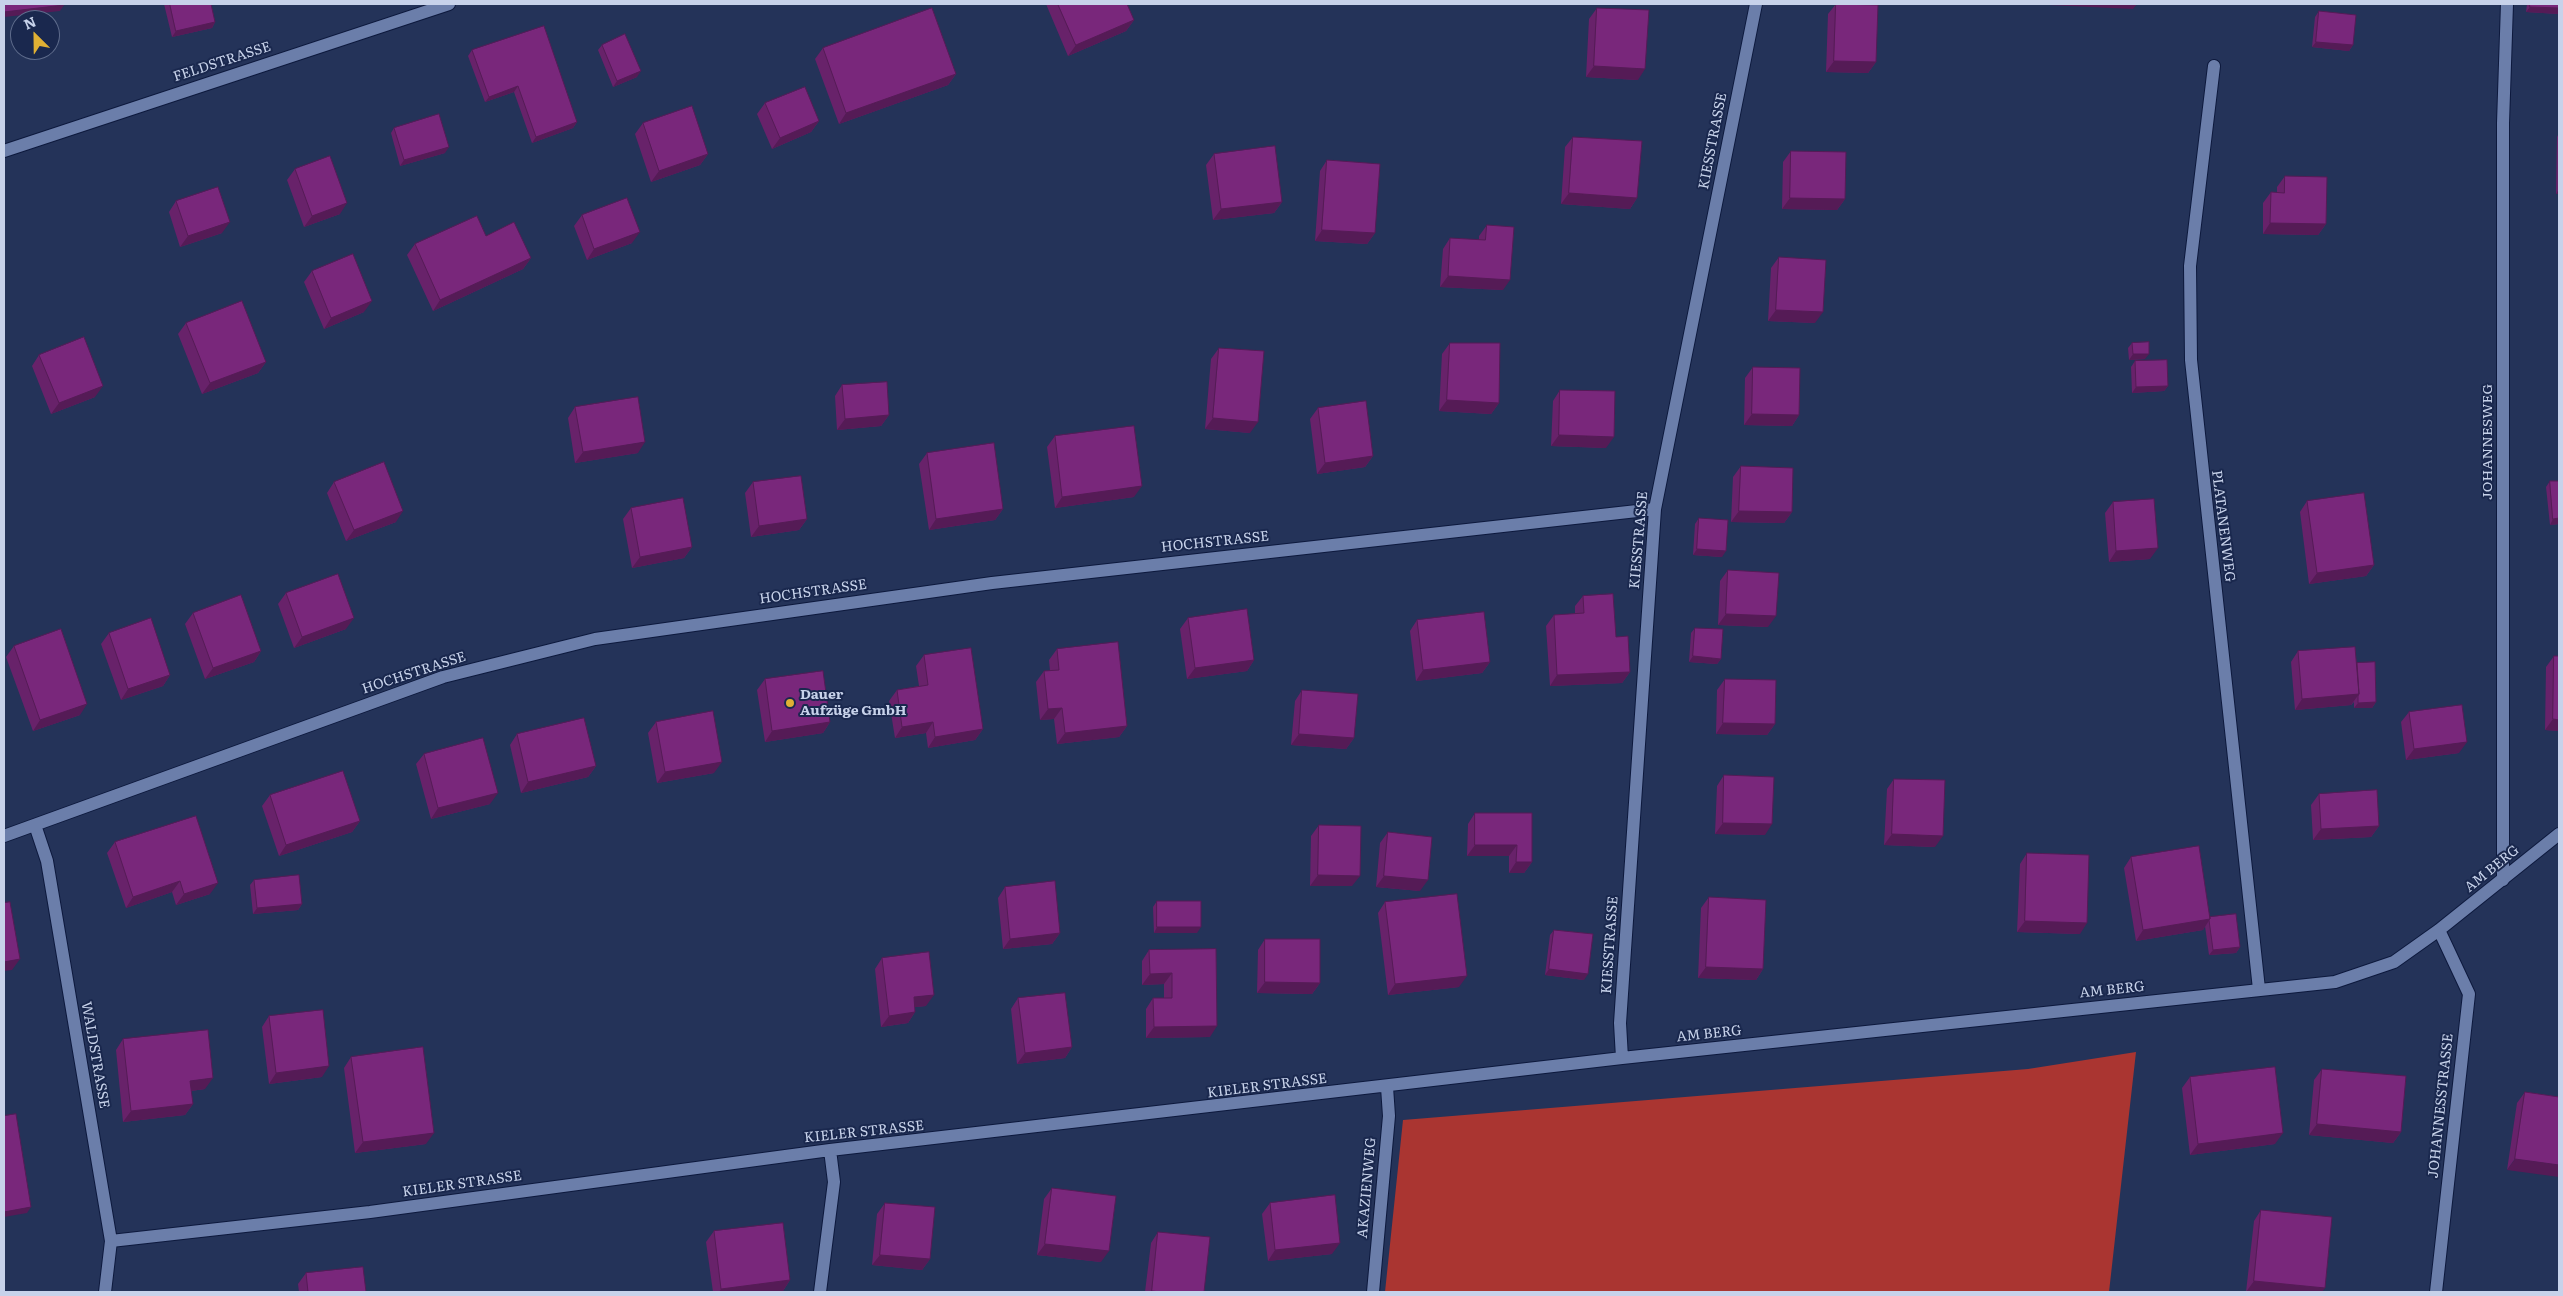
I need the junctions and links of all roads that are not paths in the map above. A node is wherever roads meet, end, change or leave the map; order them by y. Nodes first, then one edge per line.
1 (450, 4) edge
2 (1756, 4) edge
3 (2507, 4) edge
4 (2214, 66) dead end
5 (4, 150) edge
6 (1655, 509) junction
7 (35, 825) junction
8 (2559, 834) edge
9 (4, 836) edge
10 (2503, 880) junction
11 (2440, 930) junction
12 (2259, 990) junction
13 (1622, 1058) junction
14 (1387, 1087) junction
15 (830, 1150) junction
16 (111, 1241) junction
17 (105, 1292) edge
18 (820, 1292) edge
19 (1372, 1292) edge
20 (2436, 1292) edge

1 - 5 street, FELDSTRASSE
2 - 6 street, KIESSTRASSE
3 - 10 street, JOHANNESWEG
4 - 12 street, PLATANENWEG
6 - 7 street, HOCHSTRASSE
6 - 13 street, KIESSTRASSE
7 - 9 street, HOCHSTRASSE
7 - 16 street, WALDSTRASSE
8 - 10 street, AM BERG
10 - 11 street, AM BERG
11 - 12 street, AM BERG
11 - 20 street, JOHANNESSTRASSE
12 - 13 street, AM BERG
13 - 14 street, KIELER STRASSE
14 - 15 street, KIELER STRASSE
14 - 19 street, AKAZIENWEG
15 - 16 street, KIELER STRASSE
15 - 18 street
16 - 17 street, WALDSTRASSE

